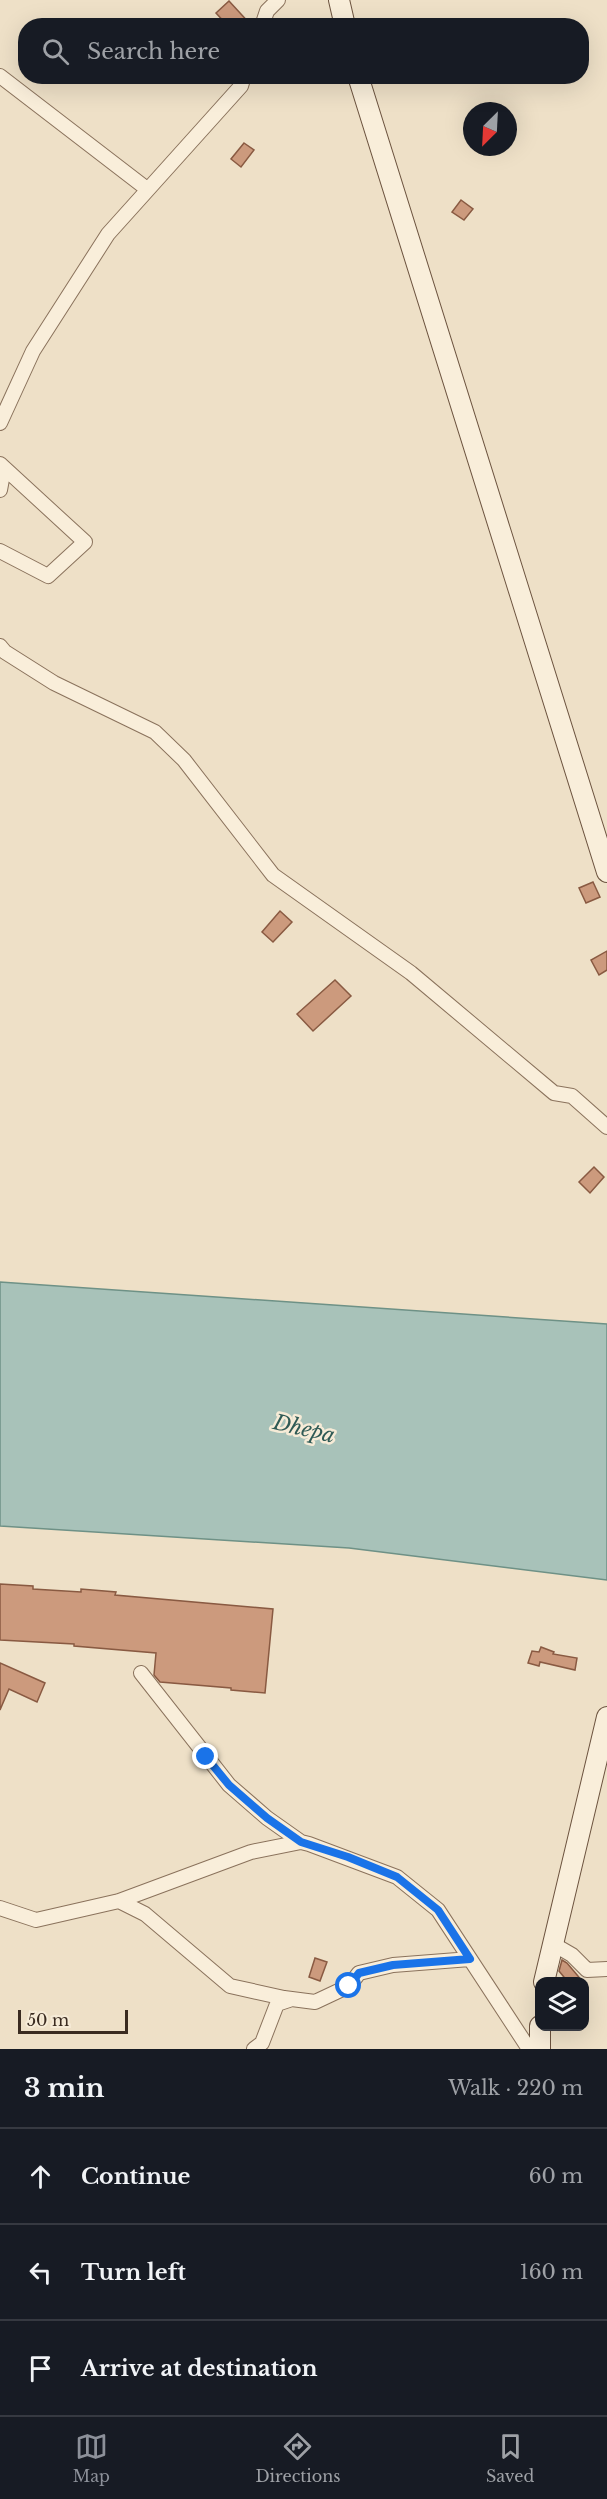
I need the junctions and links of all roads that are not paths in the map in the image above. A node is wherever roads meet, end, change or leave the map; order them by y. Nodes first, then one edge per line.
1 (278, 0) edge
2 (339, 0) edge
3 (265, 18) edge
4 (343, 18) edge
5 (0, 76) edge
6 (242, 84) edge
7 (361, 84) edge
8 (147, 189) junction
9 (5, 401) edge
10 (0, 423) edge
11 (2, 466) edge
12 (0, 490) edge
13 (0, 551) edge
14 (0, 646) edge
15 (607, 872) edge
16 (607, 1126) edge
17 (141, 1673) dead end
18 (607, 1717) edge
19 (301, 1842) junction
20 (119, 1900) junction
21 (0, 1908) edge
22 (553, 1944) junction
23 (470, 1959) junction
24 (607, 1969) edge
25 (545, 1977) edge
26 (292, 1999) junction
27 (540, 2031) edge
28 (254, 2049) edge
29 (529, 2049) edge
30 (540, 2049) edge

1 - 3 street
2 - 4 street
5 - 8 street
6 - 8 street
7 - 15 street
8 - 9 street
9 - 10 street
11 - 12 street
11 - 13 street
14 - 16 street
17 - 19 street
18 - 22 street
19 - 20 street
19 - 23 street
20 - 21 street
20 - 26 street
22 - 24 street
22 - 25 street
23 - 26 street
23 - 29 street
26 - 28 street
27 - 30 street

